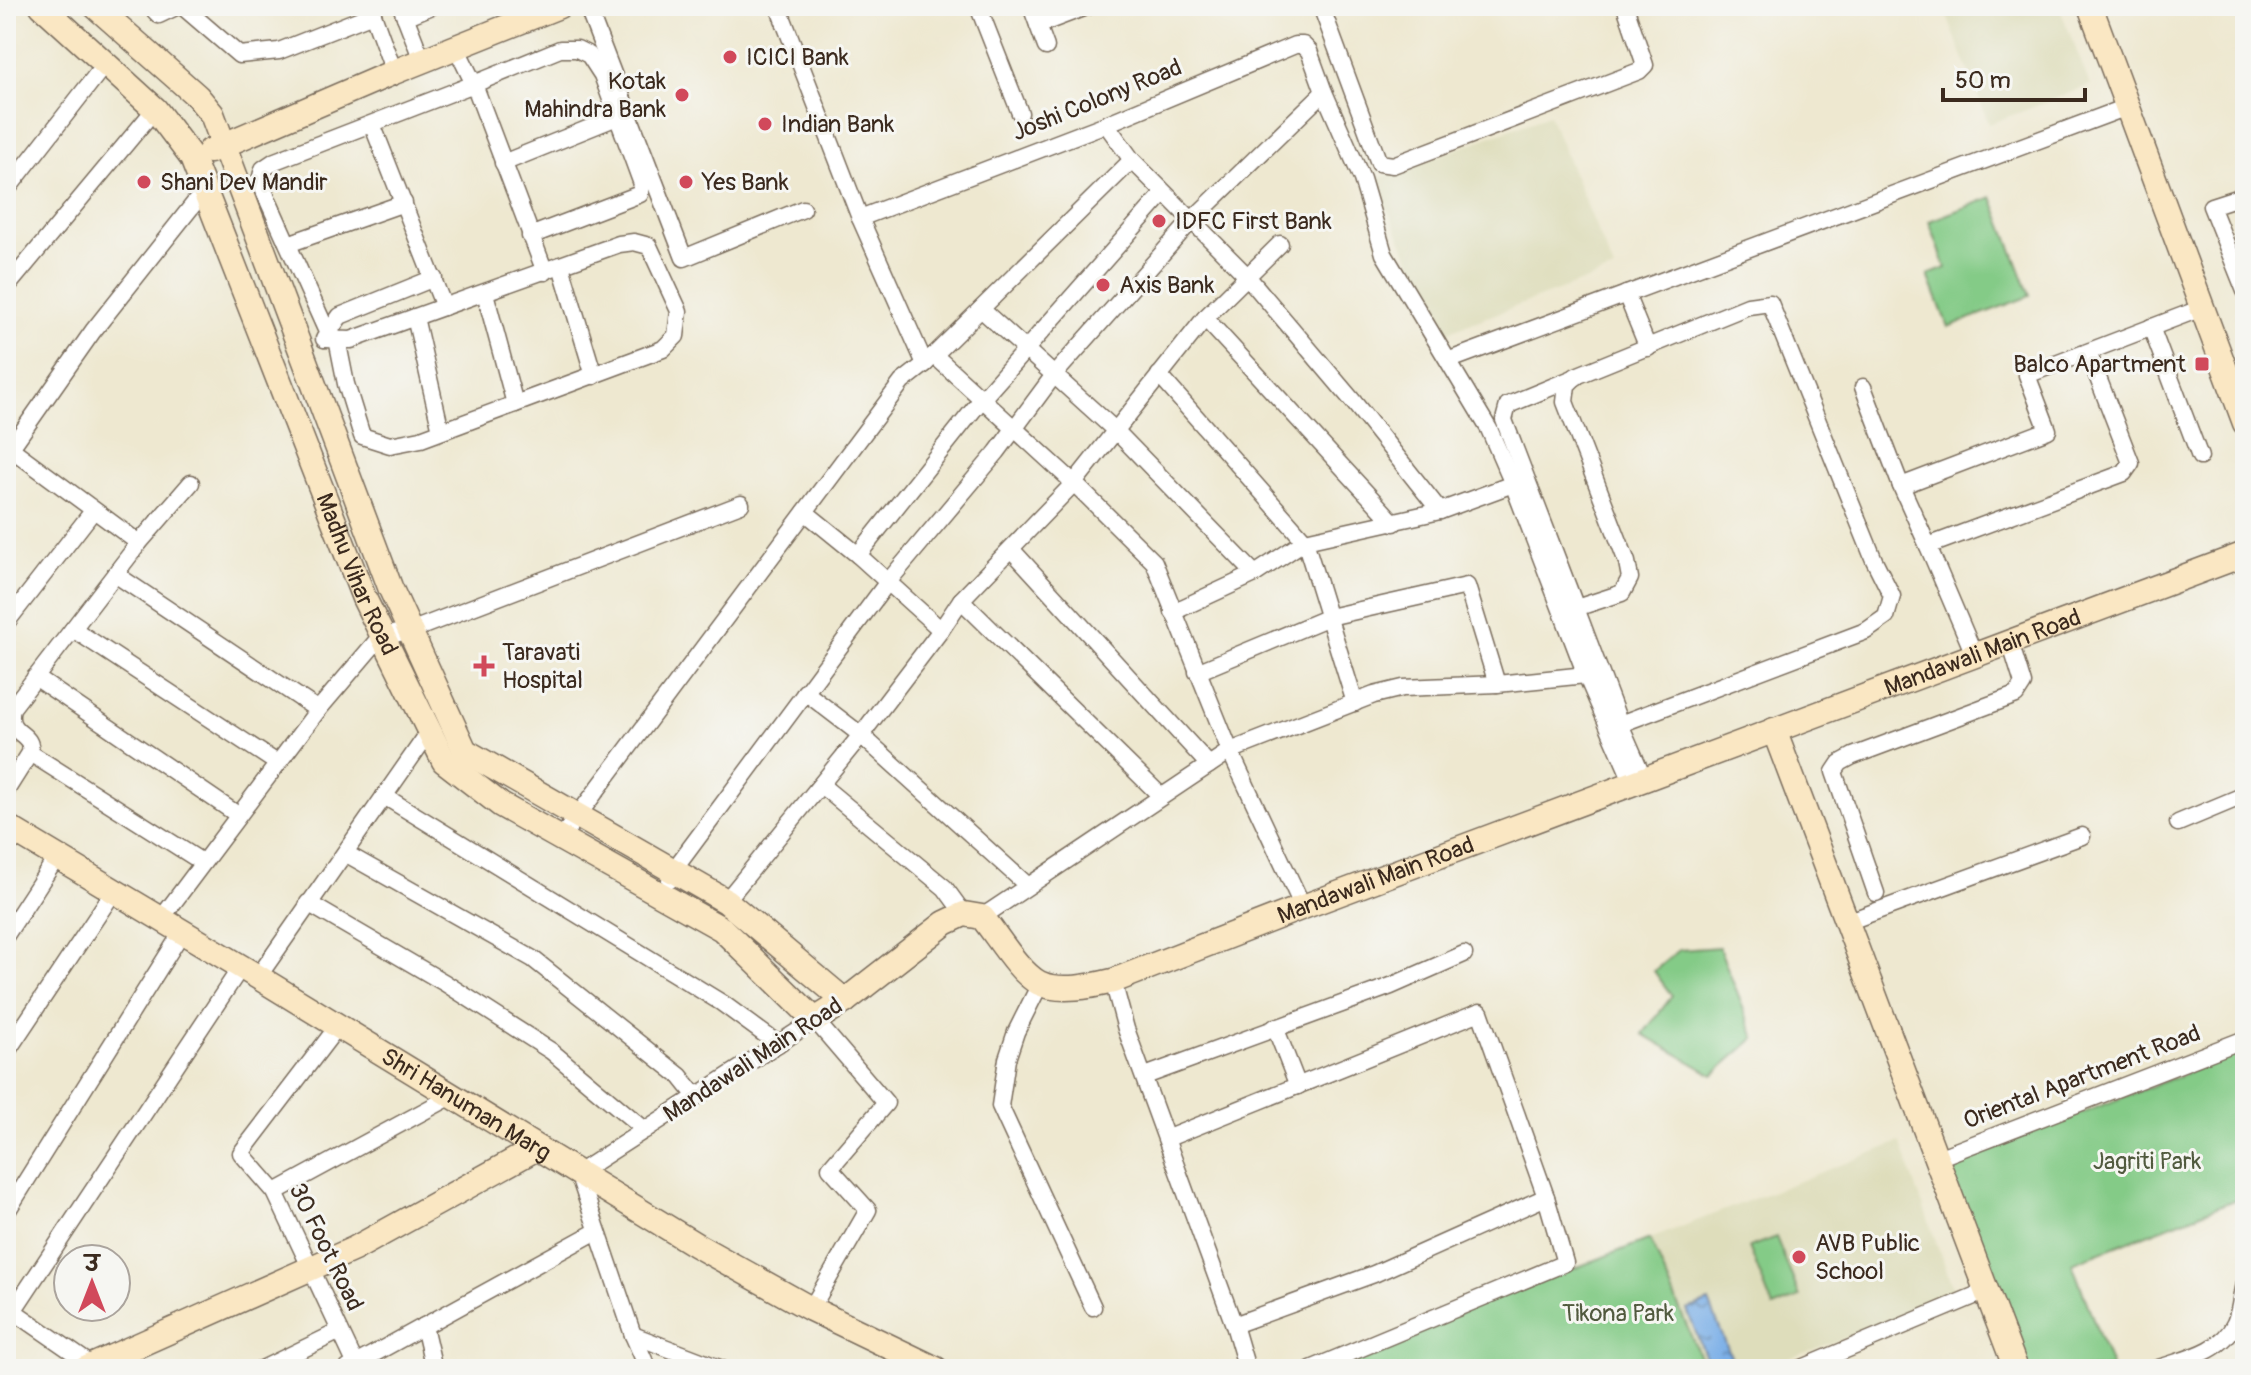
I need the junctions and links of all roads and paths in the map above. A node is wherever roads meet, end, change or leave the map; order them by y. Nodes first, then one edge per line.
1 (42, 6) edge
2 (79, 6) edge
3 (95, 6) edge
4 (150, 6) edge
5 (180, 6) edge
6 (432, 6) edge
7 (559, 6) edge
8 (587, 6) edge
9 (778, 6) edge
10 (978, 6) edge
11 (1031, 6) edge
12 (1088, 6) edge
13 (1321, 6) edge
14 (1625, 6) edge
15 (2090, 6) edge
16 (371, 10) edge
17 (403, 11) edge
18 (62, 24) junction
19 (1038, 25) junction
20 (456, 47) junction
21 (1046, 47) dead end
22 (422, 60) junction
23 (105, 64) junction
24 (394, 72) junction
25 (474, 84) junction
26 (1324, 92) junction
27 (2127, 107) junction
28 (155, 109) junction
29 (1020, 113) dead end
30 (617, 117) junction
31 (372, 124) junction
32 (1106, 124) junction
33 (224, 146) junction
34 (192, 158) junction
35 (1132, 160) junction
36 (503, 163) junction
37 (6, 191) edge
38 (204, 191) junction
39 (1164, 193) junction
40 (2245, 195) edge
41 (404, 203) junction
42 (803, 209) dead end
43 (860, 218) junction
44 (1192, 220) junction
45 (530, 236) junction
46 (288, 244) junction
47 (1280, 244) dead end
48 (561, 266) junction
49 (545, 272) junction
50 (1246, 275) junction
51 (434, 278) junction
52 (6, 288) edge
53 (2245, 291) edge
54 (485, 293) junction
55 (1626, 294) junction
56 (444, 307) junction
57 (2202, 308) junction
58 (981, 309) junction
59 (415, 317) junction
60 (1205, 318) junction
61 (2151, 327) junction
62 (330, 338) junction
63 (300, 348) junction
64 (1648, 348) junction
65 (1026, 350) junction
66 (2088, 352) junction
67 (930, 359) junction
68 (1450, 360) junction
69 (1054, 375) junction
70 (1159, 375) junction
71 (594, 376) junction
72 (1576, 376) junction
73 (1863, 387) dead end
74 (982, 399) junction
75 (515, 404) junction
76 (2245, 423) edge
77 (1014, 428) junction
78 (441, 431) junction
79 (1116, 431) junction
80 (8, 449) edge
81 (2200, 457) dead end
82 (191, 483) dead end
83 (1074, 483) junction
84 (1513, 484) junction
85 (1901, 486) junction
86 (741, 504) dead end
87 (93, 511) junction
88 (1440, 511) junction
89 (805, 512) junction
90 (1394, 523) junction
91 (1305, 541) junction
92 (139, 543) junction
93 (1928, 546) junction
94 (1011, 549) junction
95 (2245, 554) edge
96 (858, 555) junction
97 (115, 574) junction
98 (1255, 574) junction
99 (887, 583) junction
100 (961, 600) junction
101 (1576, 608) junction
102 (1173, 612) junction
103 (1329, 617) junction
104 (6, 623) edge
105 (73, 629) junction
106 (941, 630) junction
107 (410, 631) junction
108 (381, 636) junction
109 (2010, 642) junction
110 (1974, 654) junction
111 (1197, 672) junction
112 (1586, 675) junction
113 (35, 677) junction
114 (1497, 684) junction
115 (805, 692) junction
116 (1355, 703) junction
117 (318, 710) junction
118 (1620, 724) junction
119 (1774, 730) junction
120 (429, 732) junction
121 (861, 735) junction
122 (1230, 751) junction
123 (30, 753) junction
124 (454, 756) junction
125 (277, 763) junction
126 (1209, 765) junction
127 (1638, 781) junction
128 (821, 785) junction
129 (6, 791) edge
130 (2245, 795) edge
131 (384, 796) junction
132 (1161, 796) junction
133 (238, 815) junction
134 (577, 816) junction
135 (2178, 823) dead end
136 (6, 826) edge
137 (2082, 836) dead end
138 (561, 838) junction
139 (345, 853) junction
140 (57, 857) junction
141 (202, 862) junction
142 (673, 871) junction
143 (1027, 885) junction
144 (114, 891) junction
145 (1876, 893) dead end
146 (665, 897) junction
147 (726, 901) junction
148 (308, 903) junction
149 (1303, 907) junction
150 (973, 916) junction
151 (1847, 922) junction
152 (172, 925) junction
153 (6, 935) edge
154 (1464, 954) dead end
155 (250, 972) junction
156 (1113, 981) junction
157 (1040, 984) junction
158 (845, 1001) junction
159 (815, 1020) junction
160 (338, 1026) junction
161 (1275, 1027) junction
162 (2245, 1039) edge
163 (778, 1044) junction
164 (6, 1053) edge
165 (1145, 1076) junction
166 (1298, 1086) junction
167 (452, 1096) junction
168 (696, 1096) junction
169 (645, 1130) junction
170 (1168, 1138) junction
171 (537, 1148) junction
172 (1935, 1159) junction
173 (578, 1173) junction
174 (275, 1192) junction
175 (1546, 1197) junction
176 (6, 1213) edge
177 (597, 1231) junction
178 (310, 1269) junction
179 (2245, 1280) edge
180 (1986, 1291) junction
181 (1093, 1307) dead end
182 (10, 1309) edge
183 (811, 1309) junction
184 (1234, 1325) junction
185 (424, 1326) junction
186 (340, 1331) junction
187 (633, 1335) junction
188 (353, 1367) edge
189 (89, 1368) edge
190 (262, 1369) edge
191 (434, 1369) edge
192 (648, 1369) edge
193 (722, 1369) edge
194 (936, 1369) edge
195 (1247, 1369) edge
196 (1311, 1369) edge
197 (1800, 1369) edge
198 (2016, 1369) edge
199 (2156, 1369) edge

1 - 18 street, Madhu Vihar Road
2 - 18 street
3 - 33 street, Madhu Vihar Road
4 - 5 street
5 - 16 street
6 - 17 street
7 - 20 street
8 - 42 street
9 - 43 street
10 - 29 street
11 - 19 street
12 - 19 street
13 - 14 street
15 - 27 street
16 - 24 street
17 - 22 street
18 - 23 street, Madhu Vihar Road
19 - 21 street
20 - 22 street
20 - 25 street
22 - 24 street
23 - 28 street, Madhu Vihar Road
23 - 37 street
24 - 33 street
25 - 30 street
25 - 31 street
25 - 36 street
26 - 32 street, Joshi Colony Road
26 - 44 street
26 - 68 street, Joshi Colony Road
27 - 55 street
27 - 57 street
28 - 34 street, Madhu Vihar Road
28 - 52 street
30 - 36 street
30 - 45 street
31 - 41 street
31 - 46 street
32 - 35 street
32 - 43 street, Joshi Colony Road
33 - 34 street
33 - 63 street, Madhu Vihar Road
34 - 38 street, Madhu Vihar Road
35 - 39 street
35 - 58 street
36 - 45 street
38 - 80 street
38 - 108 street, Madhu Vihar Road
39 - 44 street
39 - 65 street
40 - 53 street
41 - 46 street
41 - 51 street
43 - 67 street
44 - 50 street
44 - 69 street
45 - 49 street
46 - 62 street
47 - 50 street
48 - 49 street
48 - 71 street
48 - 71 street
49 - 54 street
50 - 60 street
50 - 88 street
51 - 56 street
51 - 62 street
54 - 56 street
54 - 75 street
55 - 64 street
55 - 68 street
56 - 59 street
57 - 61 street
57 - 76 street
58 - 65 street
58 - 67 street
59 - 62 street
59 - 78 street
60 - 70 street
60 - 90 street
61 - 66 street
61 - 81 street
62 - 63 street
62 - 78 street
63 - 107 street, Madhu Vihar Road
64 - 72 street
64 - 118 street
65 - 69 street
65 - 74 street
66 - 85 street
66 - 93 street
67 - 74 street
67 - 89 street
68 - 84 street, Joshi Colony Road
69 - 77 street
69 - 79 street
70 - 79 street
70 - 91 street
71 - 75 street
72 - 101 street
72 - 101 street
73 - 85 street
74 - 77 street
74 - 96 street
75 - 78 street
77 - 83 street
77 - 99 street
79 - 83 street
79 - 98 street
80 - 87 street
82 - 92 street
83 - 94 street
83 - 102 street
84 - 88 street
84 - 112 street, Joshi Colony Road
85 - 93 street
86 - 107 street
87 - 92 street
87 - 104 street
88 - 90 street
89 - 96 street
89 - 134 street
90 - 91 street
91 - 98 street
91 - 103 street
92 - 97 street
93 - 110 street
94 - 100 street
94 - 126 street
95 - 109 street, Mandawali Main Road
96 - 99 street
97 - 105 street
97 - 117 street
98 - 102 street
99 - 106 street
99 - 115 street
100 - 106 street
100 - 132 street
101 - 118 street
102 - 111 street
103 - 111 street
103 - 114 street
103 - 116 street
105 - 113 street
105 - 125 street
106 - 121 street
107 - 108 street
107 - 124 street, Madhu Vihar Road
108 - 117 street
108 - 120 street, Madhu Vihar Road
109 - 110 street, Mandawali Main Road
109 - 145 street
110 - 119 street, Mandawali Main Road
111 - 122 street
112 - 114 street
112 - 127 street, Joshi Colony Road
113 - 123 street
113 - 133 street
114 - 116 street
115 - 121 street
115 - 142 street
116 - 122 street
117 - 125 street
118 - 127 street
119 - 127 street, Mandawali Main Road
119 - 151 street
120 - 124 street, Madhu Vihar Road
120 - 131 street
121 - 128 street
121 - 143 street
122 - 126 street
122 - 149 street
123 - 129 street
123 - 141 street
124 - 134 street
124 - 138 street, Madhu Vihar Road
125 - 133 street
126 - 132 street
127 - 149 street, Mandawali Main Road
128 - 147 street
128 - 150 street
130 - 135 street
131 - 139 street
131 - 163 street
132 - 143 street
133 - 141 street
134 - 138 street
134 - 142 street
136 - 140 street, Shri Hanuman Marg
137 - 151 street
138 - 146 street, Madhu Vihar Road
139 - 148 street
139 - 168 street
140 - 144 street, Shri Hanuman Marg
140 - 153 street
141 - 152 street
142 - 146 street
142 - 147 street
143 - 150 street
144 - 152 street, Shri Hanuman Marg
144 - 164 street
146 - 159 street, Madhu Vihar Road
147 - 158 street
148 - 155 street
148 - 169 street
149 - 156 street, Mandawali Main Road
150 - 157 street
150 - 158 street, Mandawali Main Road
151 - 172 street
152 - 155 street, Shri Hanuman Marg
152 - 176 street
154 - 161 street
155 - 160 street, Shri Hanuman Marg
155 - 182 street
156 - 157 street, Mandawali Main Road
156 - 165 street
157 - 181 street
158 - 159 street, Mandawali Main Road
159 - 163 street, Mandawali Main Road
159 - 183 street
160 - 167 street, Shri Hanuman Marg
160 - 174 street, 30 Foot Road
161 - 165 street
161 - 166 street
162 - 172 street, Oriental Apartment Road
163 - 168 street, Mandawali Main Road
165 - 170 street
166 - 170 street
166 - 175 street
167 - 171 street, Shri Hanuman Marg
167 - 174 street
168 - 169 street, Mandawali Main Road
169 - 173 street, Mandawali Main Road
170 - 184 street
171 - 173 street, Shri Hanuman Marg
171 - 178 street
172 - 180 street
173 - 177 street
173 - 183 street, Shri Hanuman Marg
174 - 178 street, 30 Foot Road
175 - 184 street
175 - 196 street
177 - 185 street
177 - 187 street
178 - 186 street, 30 Foot Road
178 - 189 street
179 - 199 street
180 - 197 street
180 - 198 street
182 - 189 street
183 - 194 street, Shri Hanuman Marg
184 - 195 street
185 - 188 street
185 - 191 street
186 - 188 street, 30 Foot Road
186 - 190 street
187 - 192 street
187 - 193 street

